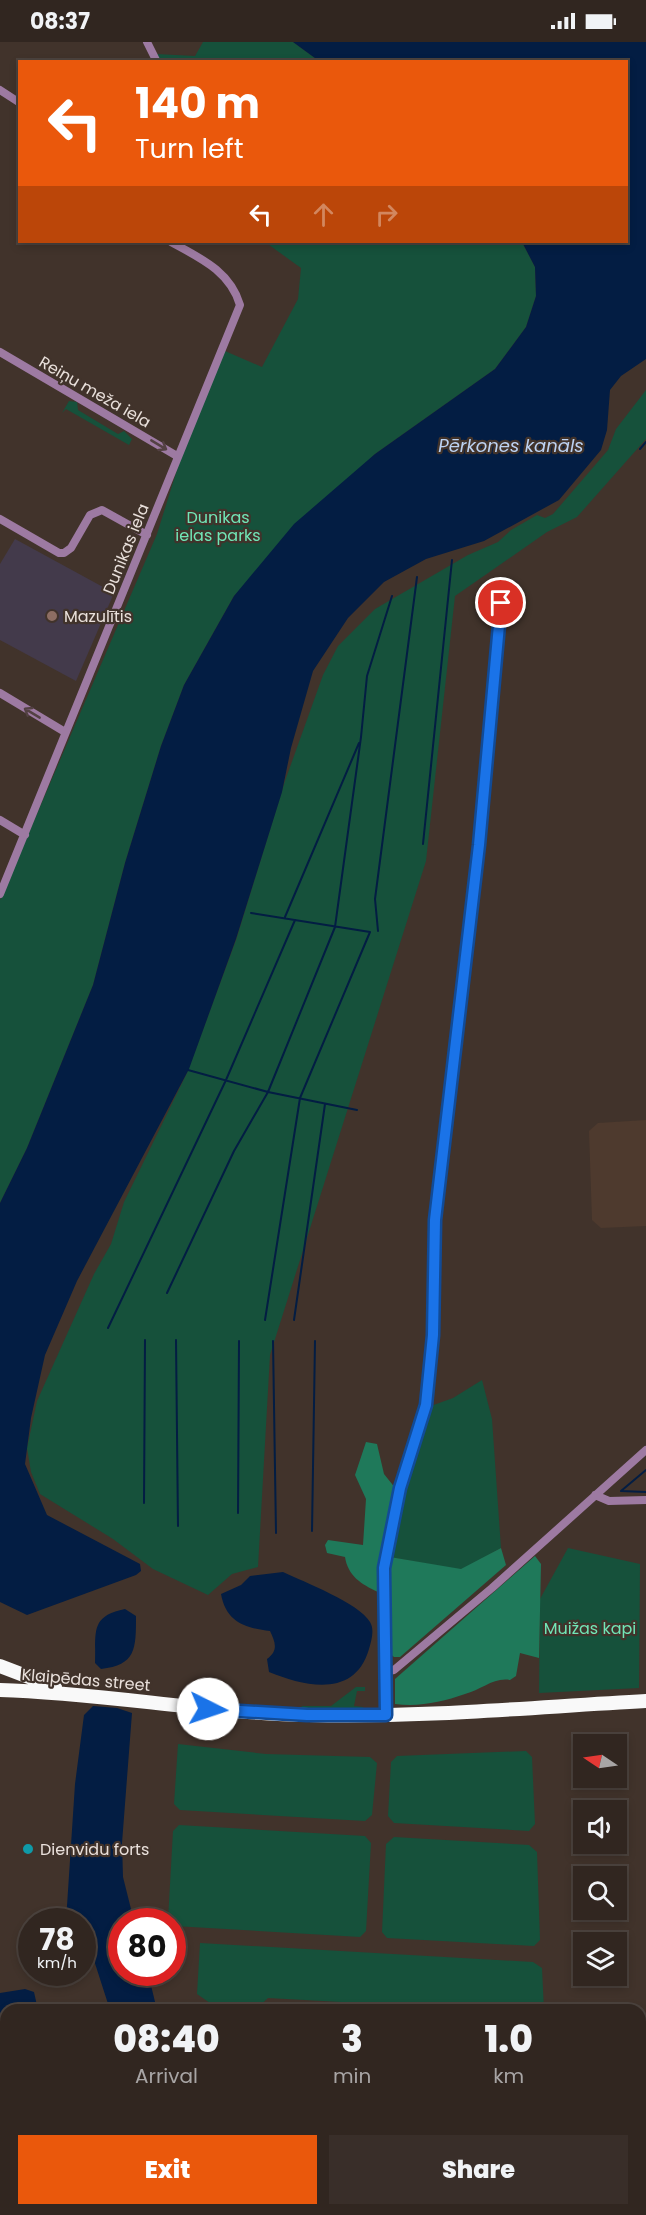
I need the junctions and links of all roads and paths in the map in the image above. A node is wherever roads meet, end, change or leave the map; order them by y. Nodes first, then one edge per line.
1 (147, 42) edge
2 (156, 60) edge
3 (3, 92) edge
4 (18, 102) edge
5 (173, 243) edge
6 (0, 352) edge
7 (177, 456) junction
8 (0, 519) edge
9 (147, 535) junction
10 (501, 603) dead end
11 (0, 693) edge
12 (65, 732) junction
13 (0, 820) edge
14 (25, 835) junction
15 (0, 894) edge
16 (646, 1450) edge
17 (595, 1496) junction
18 (646, 1500) edge
19 (0, 1666) edge
20 (384, 1672) junction
21 (0, 1690) edge
22 (83, 1695) junction
23 (646, 1701) edge
24 (386, 1715) junction

1 - 2 street
3 - 4 street
5 - 7 street, Dunikas iela
6 -> 7 street, Reiņu meža iela
7 - 9 street, Dunikas iela
8 - 9 street
9 - 12 street, Dunikas iela
10 - 20 street
12 -> 11 street
12 - 14 street, Dunikas iela
13 - 14 street
14 - 15 street, Dunikas iela
16 - 17 street
17 - 18 street
17 - 20 street
19 - 22 highway
20 - 24 street
21 - 22 highway, Klaipēdas street
22 - 24 highway, Klaipēdas street
23 - 24 highway, Klaipēdas street

